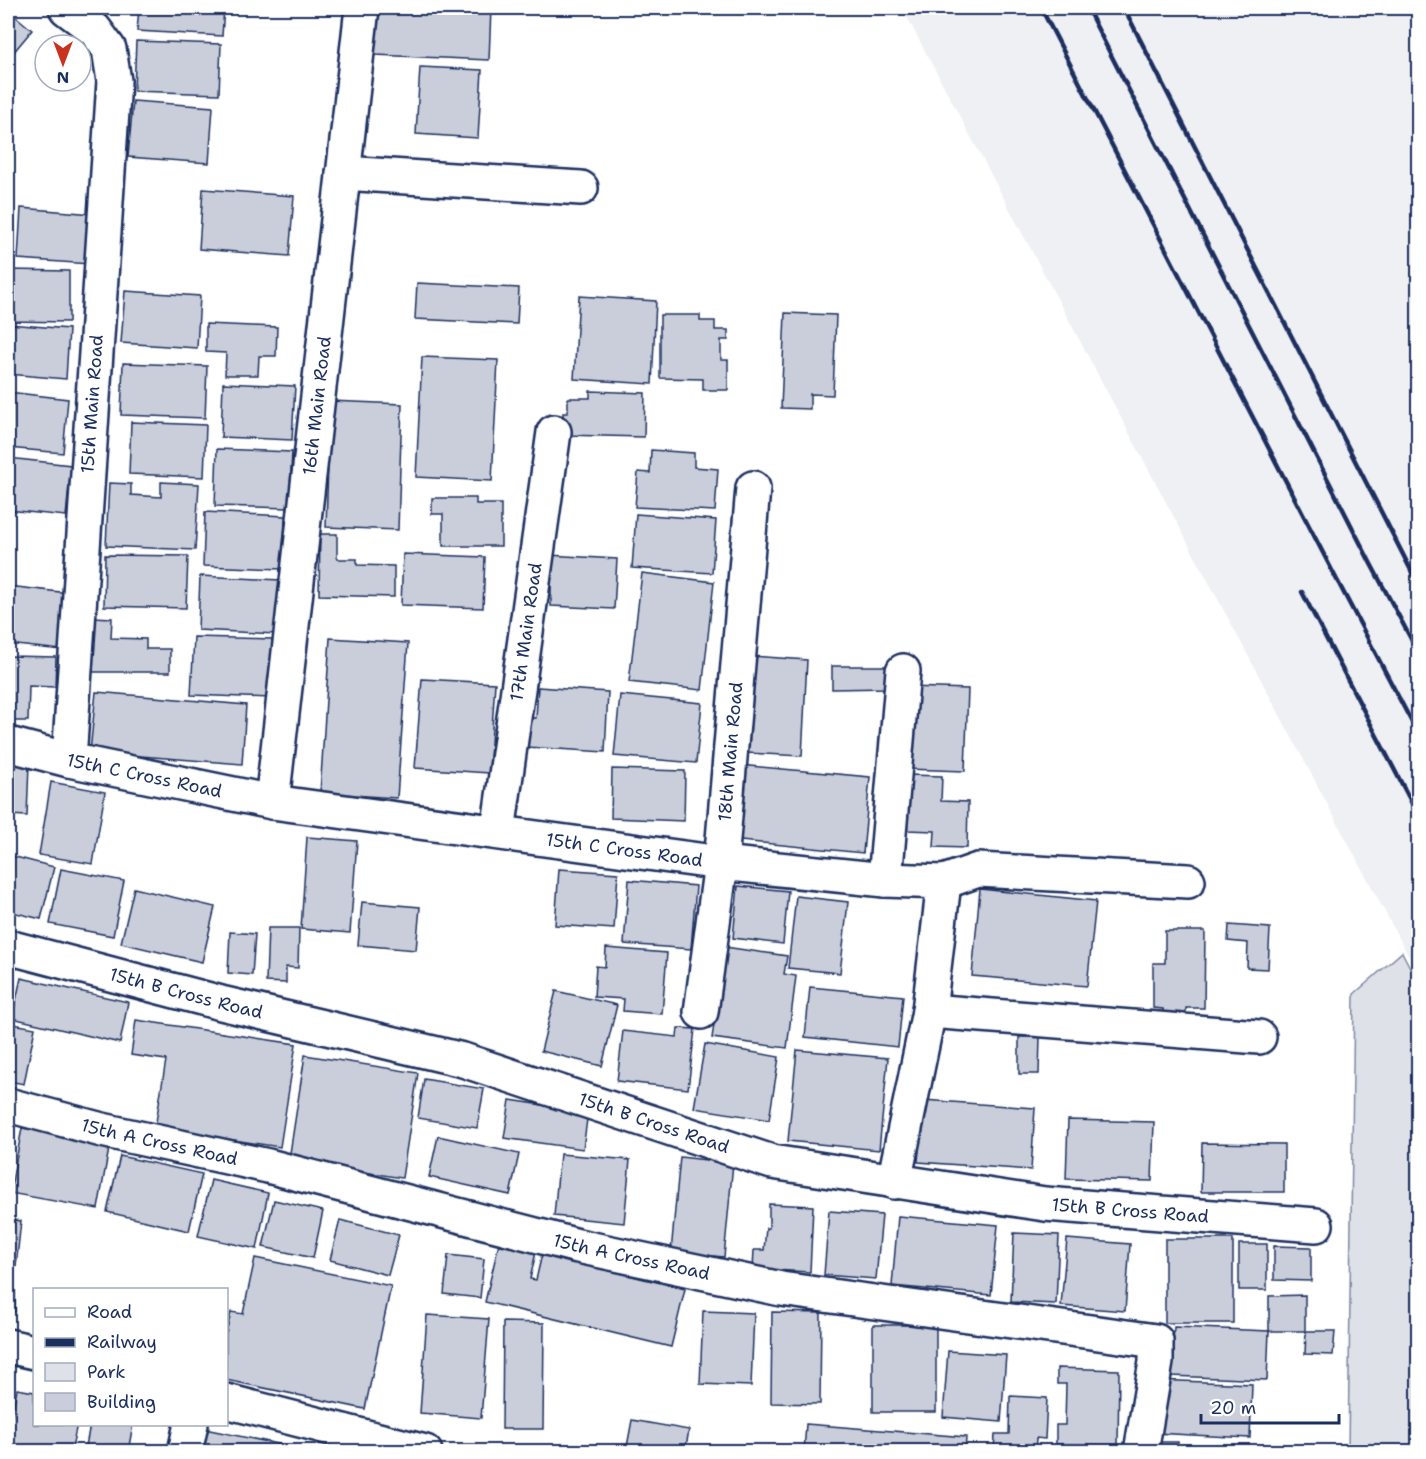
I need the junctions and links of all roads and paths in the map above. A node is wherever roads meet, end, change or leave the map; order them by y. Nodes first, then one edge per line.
1 (66, 8) edge
2 (362, 8) edge
3 (343, 173) junction
4 (581, 188) dead end
5 (554, 432) dead end
6 (753, 488) dead end
7 (903, 671) dead end
8 (8, 744) edge
9 (69, 760) junction
10 (272, 802) junction
11 (498, 832) junction
12 (721, 863) junction
13 (885, 880) junction
14 (1188, 881) dead end
15 (944, 882) junction
16 (8, 947) edge
17 (929, 1011) junction
18 (701, 1012) dead end
19 (1259, 1037) dead end
20 (8, 1105) edge
21 (894, 1182) junction
22 (1316, 1225) dead end
23 (8, 1346) edge
24 (33, 1352) edge
25 (228, 1402) edge
26 (191, 1426) edge
27 (185, 1452) edge
28 (425, 1452) edge
29 (1141, 1452) edge

1 - 9 street, 15th Main Road
2 - 3 street, 16th Main Road
3 - 4 street
3 - 10 street, 16th Main Road
5 - 11 street, 17th Main Road
6 - 12 street, 18th Main Road
7 - 13 street
8 - 9 street, 15th C Cross Road
9 - 10 street, 15th C Cross Road
10 - 11 street, 15th C Cross Road
11 - 12 street, 15th C Cross Road
12 - 13 street, 15th C Cross Road
12 - 18 street, 18th Main Road
13 - 15 street, 15th C Cross Road
14 - 15 street
15 - 17 street
16 - 21 street, 15th B Cross Road
17 - 19 street
17 - 21 street
20 - 29 street, 15th A Cross Road
21 - 22 street, 15th B Cross Road
23 - 24 street
25 - 28 street
26 - 27 street

